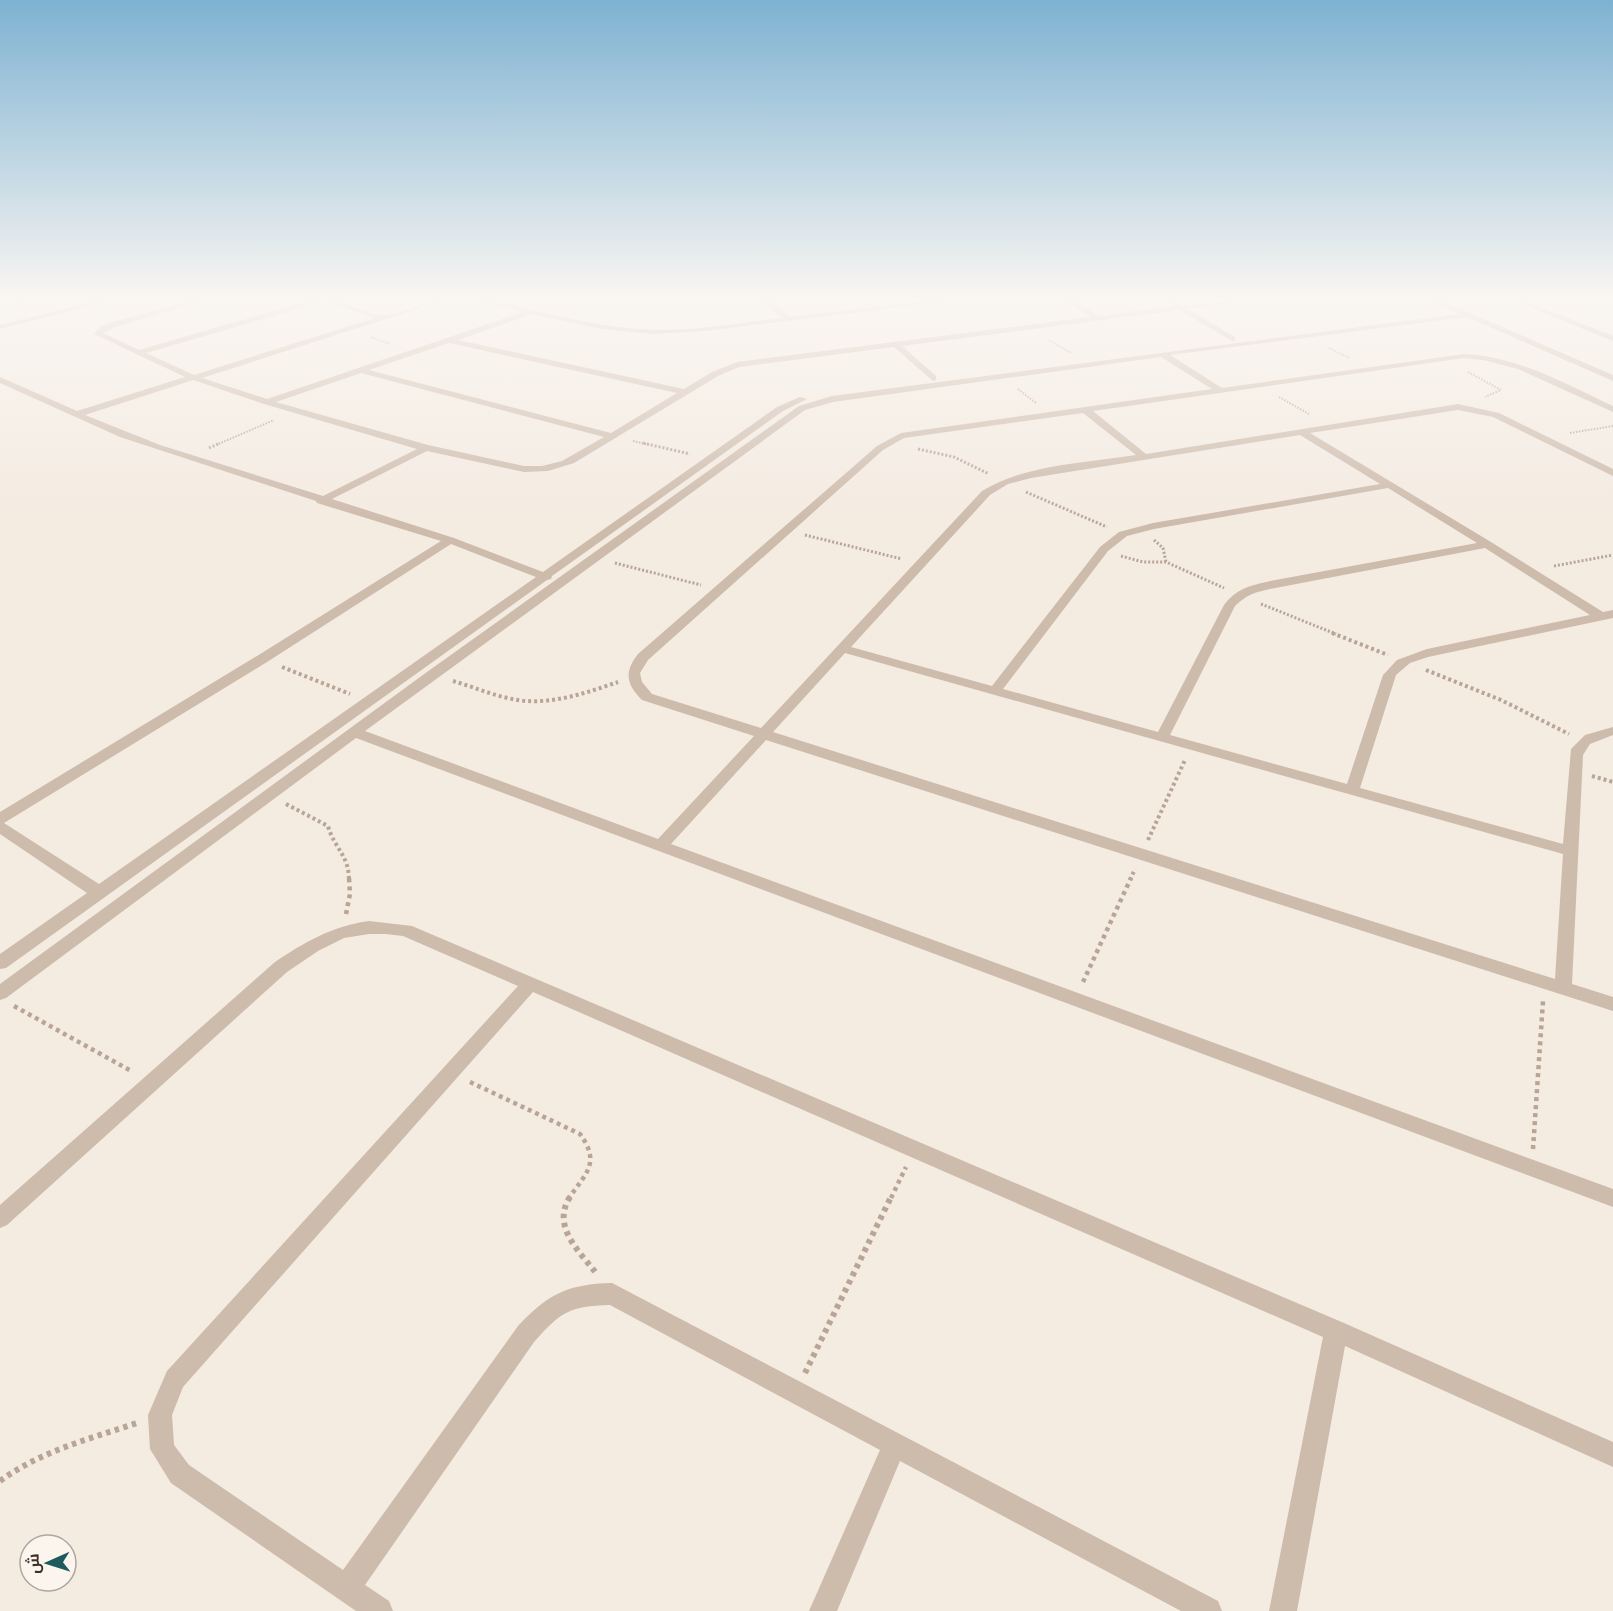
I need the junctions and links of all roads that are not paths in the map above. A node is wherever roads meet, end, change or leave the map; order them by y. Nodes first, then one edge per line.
1 (183, 373) edge
2 (204, 373) edge
3 (351, 373) edge
4 (372, 373) edge
5 (599, 373) edge
6 (718, 373) edge
7 (928, 373) edge
8 (977, 373) edge
9 (1011, 373) edge
10 (1193, 373) edge
11 (1341, 373) edge
12 (1531, 373) edge
13 (192, 377) junction
14 (933, 378) junction
15 (0, 380) edge
16 (1220, 390) junction
17 (685, 392) junction
18 (267, 402) junction
19 (1084, 409) junction
20 (1613, 409) edge
21 (78, 414) junction
22 (1300, 431) junction
23 (612, 436) junction
24 (426, 448) junction
25 (1144, 457) junction
26 (1613, 473) edge
27 (1389, 485) junction
28 (321, 501) junction
29 (450, 540) junction
30 (1487, 544) junction
31 (548, 577) junction
32 (1606, 615) edge
33 (842, 648) junction
34 (995, 690) junction
35 (1613, 731) edge
36 (356, 733) junction
37 (763, 734) junction
38 (1162, 737) junction
39 (1353, 790) junction
40 (227, 803) junction
41 (247, 812) junction
42 (0, 819) edge
43 (0, 827) edge
44 (660, 846) junction
45 (1569, 851) junction
46 (100, 893) junction
47 (0, 963) edge
48 (530, 984) junction
49 (1563, 988) junction
50 (0, 993) edge
51 (1613, 1004) edge
52 (1613, 1198) edge
53 (0, 1218) edge
54 (1336, 1331) junction
55 (895, 1444) junction
56 (1613, 1455) edge
57 (346, 1588) junction
58 (379, 1611) edge
59 (823, 1611) edge
60 (1208, 1611) edge
61 (1283, 1611) edge

1 - 13 street
2 - 13 street
3 - 18 street
4 - 23 street
5 - 17 street
6 - 17 street
7 - 14 street
8 - 14 street
9 - 36 street
10 - 16 street
11 - 16 street
12 - 20 street
13 - 18 street
13 - 21 street
14 - 31 street
15 - 21 street
16 - 19 street
17 - 23 street
18 - 24 street
19 - 25 street
19 - 37 street
21 - 28 street
22 - 25 street
22 - 26 street
22 - 27 street
23 - 24 street
24 - 28 street
25 - 33 street
27 - 30 street
27 - 34 street
28 - 29 street
29 - 31 street
29 - 42 street
30 - 32 street
30 - 38 street
31 - 40 street
32 - 39 street
33 - 34 street
33 - 37 street
34 - 38 street
35 - 45 street
36 - 41 street
36 - 44 street
37 - 44 street
37 - 49 street
38 - 39 street
39 - 45 street
40 - 41 street
40 - 46 street
41 - 50 street
43 - 46 street
44 - 52 street
45 - 49 street
46 - 47 street
48 - 53 street
48 - 54 street
48 - 57 street
49 - 51 street
54 - 56 street
54 - 61 street
55 - 57 street
55 - 59 street
55 - 60 street
57 - 58 street

